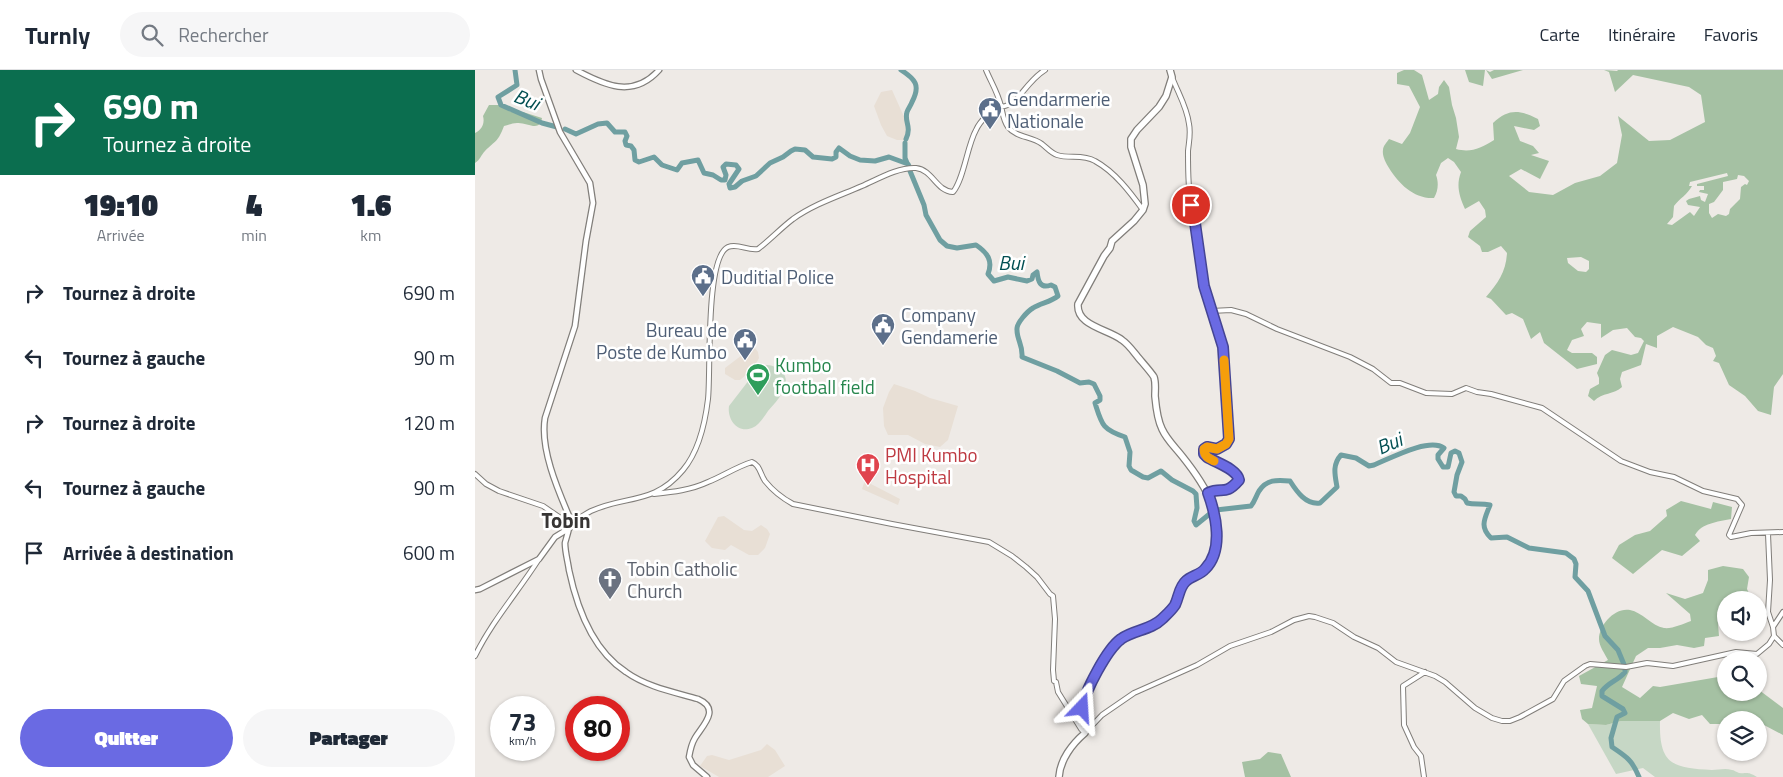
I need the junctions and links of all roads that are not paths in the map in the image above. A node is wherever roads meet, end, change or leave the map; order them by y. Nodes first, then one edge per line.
1 (539, 70) edge
2 (576, 70) edge
3 (659, 70) edge
4 (986, 70) edge
5 (1045, 70) edge
6 (1170, 70) edge
7 (1172, 77) junction
8 (1001, 107) junction
9 (1143, 210) junction
10 (1211, 311) junction
11 (475, 474) edge
12 (1208, 493) junction
13 (654, 494) junction
14 (569, 516) junction
15 (563, 519) junction
16 (574, 521) junction
17 (569, 529) junction
18 (1783, 532) edge
19 (1768, 534) junction
20 (539, 559) junction
21 (475, 590) edge
22 (1783, 612) edge
23 (1773, 627) junction
24 (1774, 636) junction
25 (1783, 645) edge
26 (475, 656) edge
27 (1425, 672) junction
28 (1085, 733) junction
29 (707, 777) edge
30 (1059, 777) edge
31 (1424, 777) edge

1 - 14 main road
2 - 3 main road
4 - 8 street
5 - 8 street
6 - 7 highway
7 - 9 highway
7 - 10 street
8 - 9 street
8 - 13 street
9 - 12 highway
10 - 12 street
10 - 19 street
11 - 15 street
12 - 28 highway
13 - 16 street
13 - 28 street
14 - 15 main road
14 - 16 main road
15 - 17 main road
16 - 17 main road
17 - 20 main road
17 - 29 main road
18 - 19 street
19 - 23 street
20 - 21 main road
20 - 26 street
22 - 23 street
23 - 24 street
24 - 25 street
24 - 27 street
27 - 28 street
27 - 31 street
28 - 30 highway

